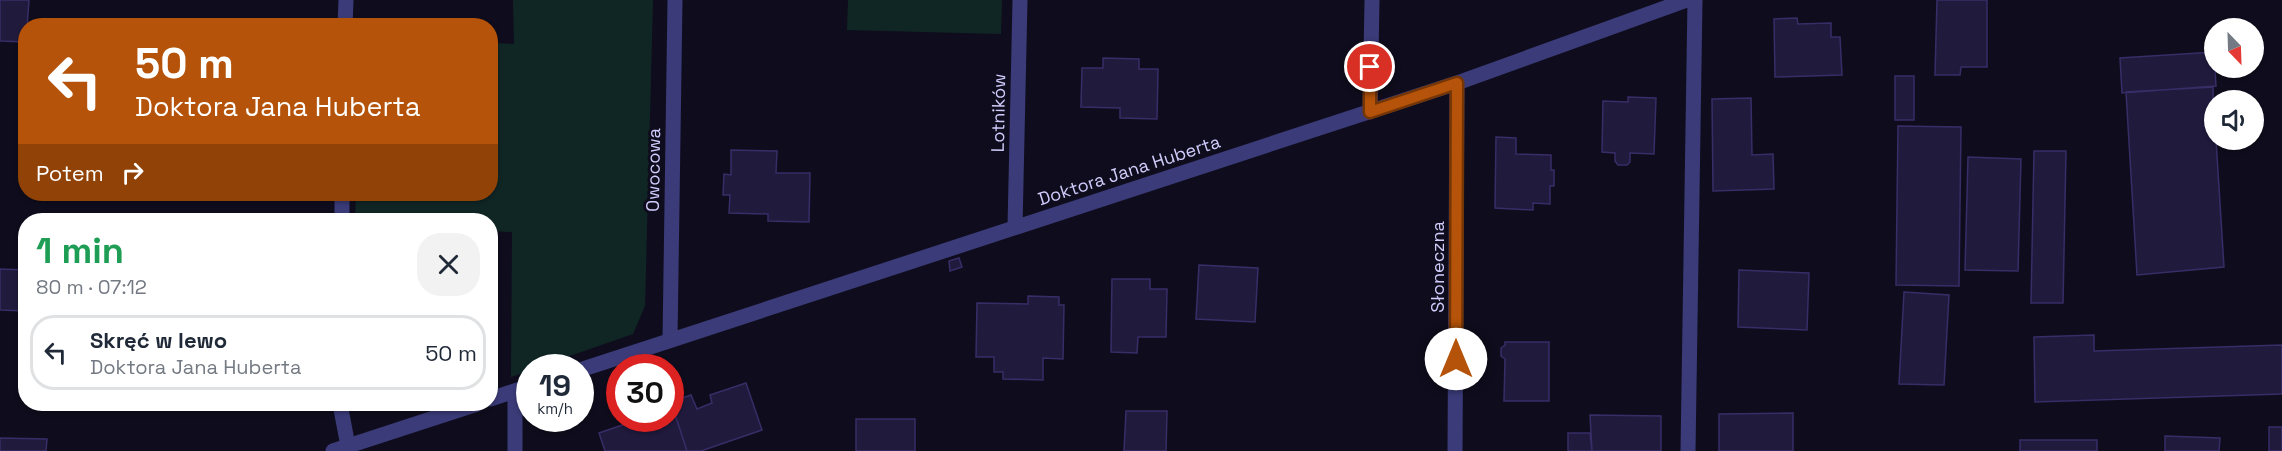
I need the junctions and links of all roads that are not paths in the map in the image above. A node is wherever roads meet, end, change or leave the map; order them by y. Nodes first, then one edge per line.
1 (346, 0) edge
2 (675, 0) edge
3 (1020, 0) edge
4 (1372, 0) edge
5 (1687, 0) edge
6 (1695, 0) edge
7 (345, 18) edge
8 (1457, 83) junction
9 (1370, 112) junction
10 (1015, 227) junction
11 (670, 340) junction
12 (594, 365) edge
13 (516, 391) edge
14 (498, 396) edge
15 (341, 411) edge
16 (456, 411) edge
17 (517, 432) edge
18 (348, 446) junction
19 (333, 451) edge
20 (515, 451) edge
21 (1455, 451) edge
22 (1688, 451) edge

1 - 7 street
2 - 11 street, Owocowa
3 - 10 street, Lotników
4 - 9 street
5 - 8 street, Doktora Jana Huberta
6 - 22 street
8 - 9 street, Doktora Jana Huberta
8 - 21 street, Słoneczna
9 - 10 street, Doktora Jana Huberta
10 - 11 street, Doktora Jana Huberta
11 - 12 street, Doktora Jana Huberta
13 - 14 street
15 - 18 street
16 - 18 street
17 - 20 street
18 - 19 street

